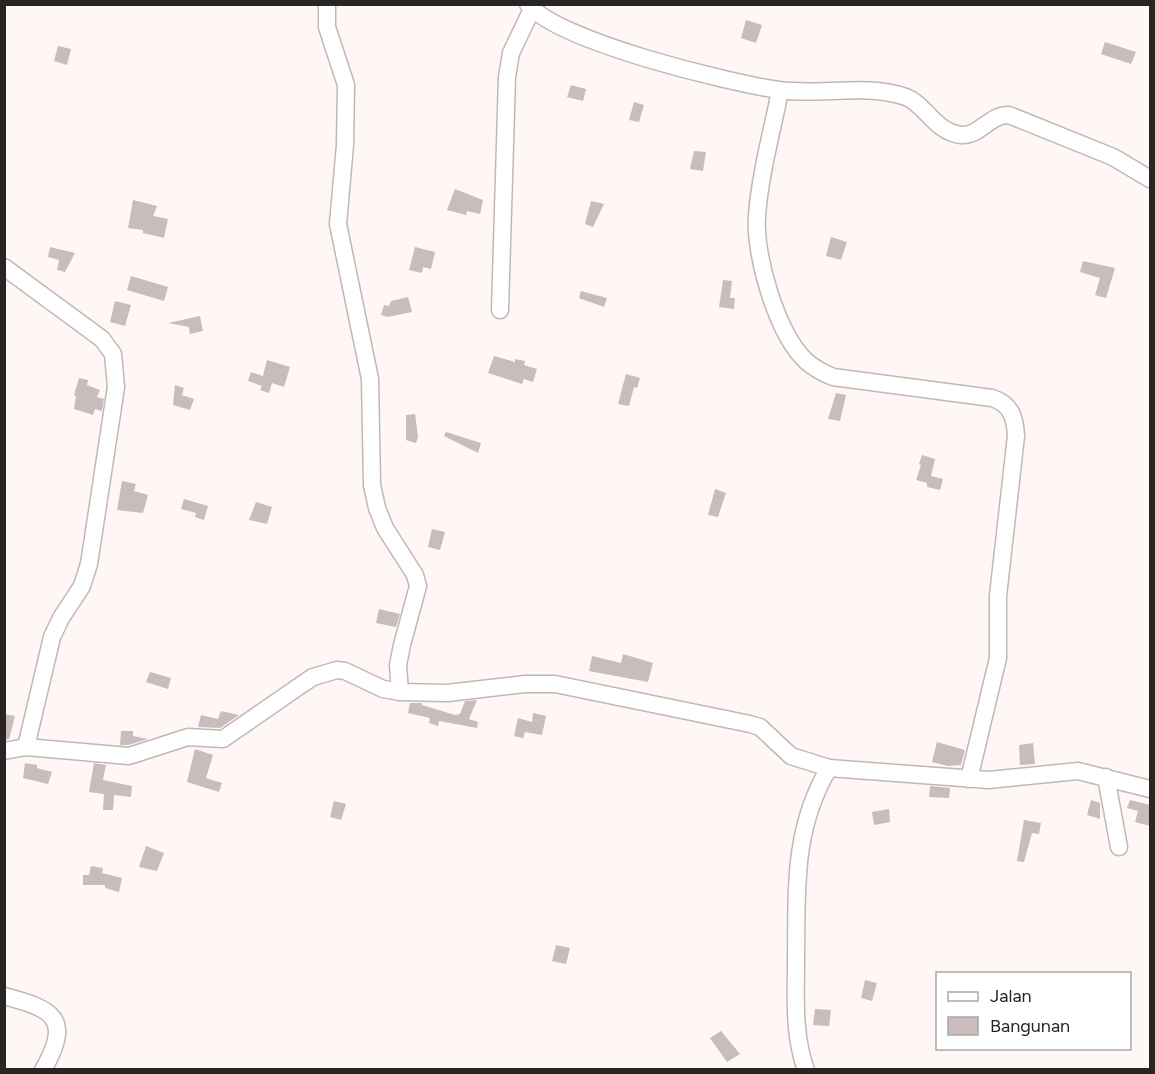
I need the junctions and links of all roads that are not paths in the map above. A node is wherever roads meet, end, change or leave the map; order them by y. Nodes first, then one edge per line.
1 (327, 4) edge
2 (530, 7) edge
3 (780, 91) junction
4 (1150, 179) edge
5 (4, 267) edge
6 (500, 310) dead end
7 (400, 692) junction
8 (26, 747) junction
9 (4, 751) edge
10 (829, 768) junction
11 (1106, 777) junction
12 (969, 778) junction
13 (1150, 789) edge
14 (1119, 847) dead end
15 (4, 996) edge
16 (43, 1070) edge
17 (806, 1070) edge

1 - 7 street
2 - 3 street
2 - 6 street
3 - 4 street
3 - 12 street
5 - 8 street
7 - 8 street
7 - 10 street
8 - 9 street
10 - 12 street
10 - 17 street
11 - 12 street
11 - 13 street
11 - 14 street
15 - 16 street

